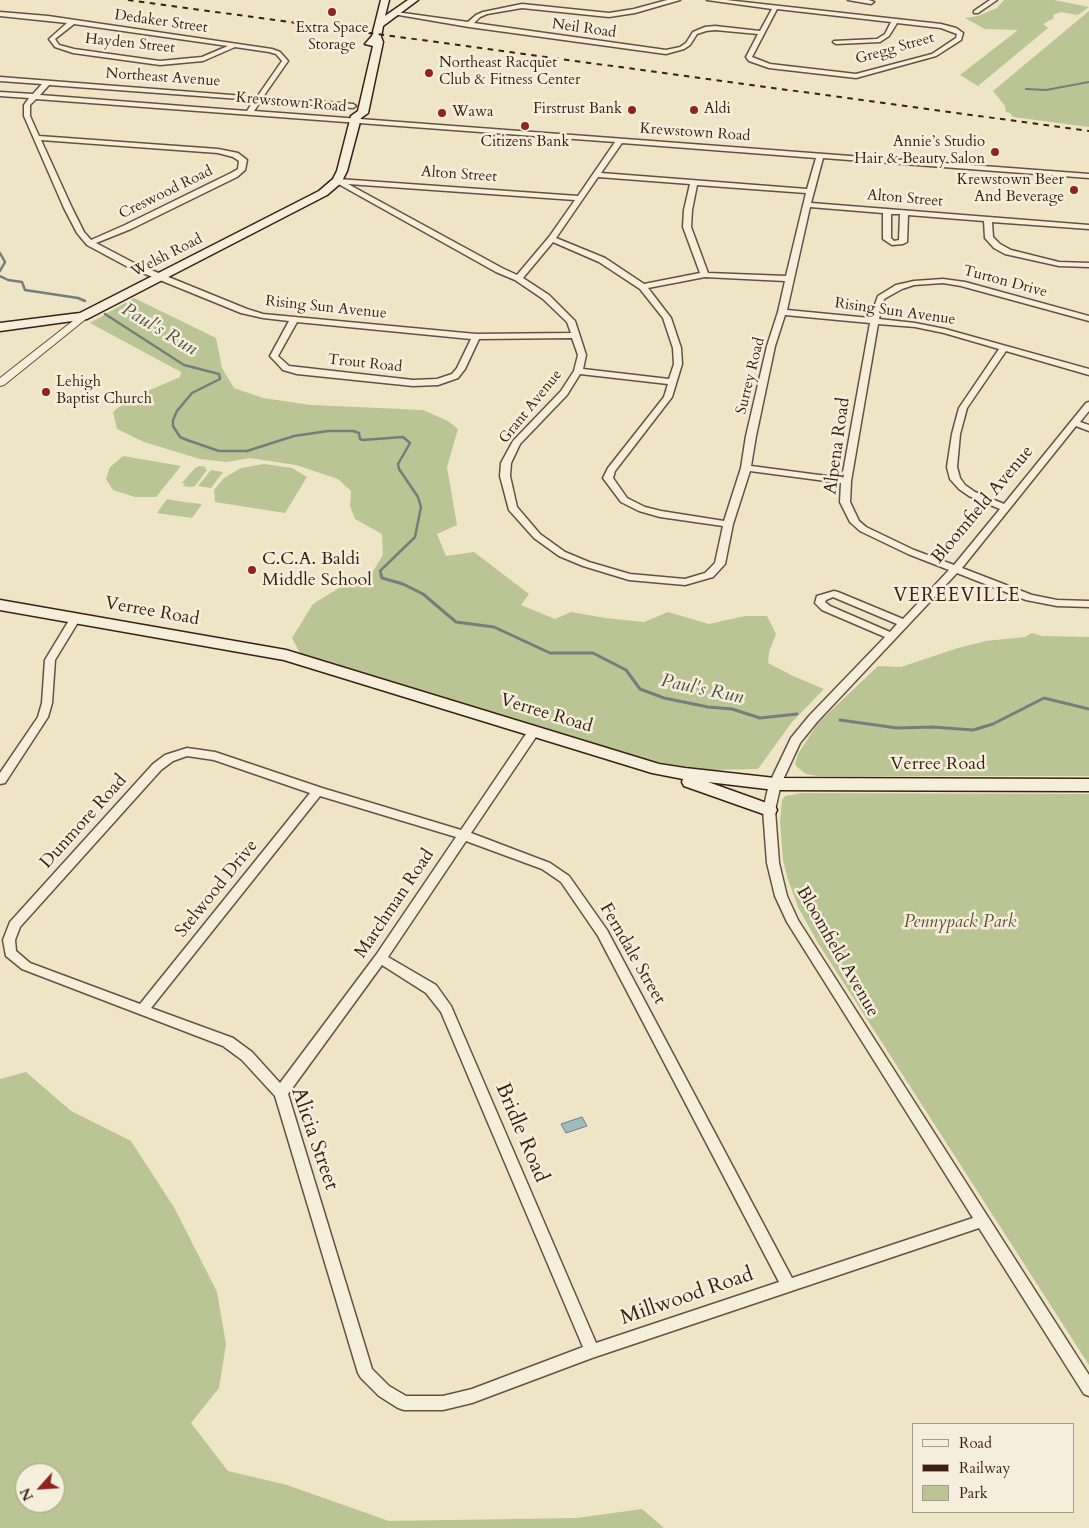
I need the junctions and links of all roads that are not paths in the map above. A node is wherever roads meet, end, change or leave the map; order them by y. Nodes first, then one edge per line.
1 (385, 0) edge
2 (414, 0) edge
3 (677, 0) edge
4 (710, 0) edge
5 (852, 0) edge
6 (994, 0) edge
7 (871, 2) dead end
8 (404, 8) junction
9 (775, 8) junction
10 (383, 12) junction
11 (976, 12) dead end
12 (0, 14) edge
13 (396, 14) junction
14 (895, 21) junction
15 (72, 22) junction
16 (379, 24) junction
17 (469, 25) junction
18 (762, 33) junction
19 (376, 37) junction
20 (836, 42) dead end
21 (234, 45) junction
22 (362, 70) dead end
23 (0, 80) edge
24 (46, 84) junction
25 (356, 93) dead end
26 (0, 94) edge
27 (34, 96) junction
28 (258, 99) junction
29 (249, 113) junction
30 (355, 115) junction
31 (37, 138) junction
32 (620, 140) junction
33 (820, 156) junction
34 (596, 175) junction
35 (1089, 176) edge
36 (337, 181) junction
37 (694, 184) junction
38 (810, 191) junction
39 (578, 198) junction
40 (808, 205) junction
41 (887, 212) junction
42 (904, 213) junction
43 (988, 220) junction
44 (1089, 227) edge
45 (552, 238) junction
46 (90, 243) junction
47 (1089, 265) edge
48 (705, 275) junction
49 (160, 277) junction
50 (518, 278) junction
51 (790, 279) junction
52 (644, 287) junction
53 (782, 312) junction
54 (83, 316) junction
55 (1089, 319) edge
56 (294, 320) junction
57 (874, 321) junction
58 (0, 328) edge
59 (576, 335) junction
60 (476, 337) junction
61 (1005, 347) junction
62 (578, 371) junction
63 (1089, 372) edge
64 (672, 382) junction
65 (0, 383) edge
66 (1089, 405) edge
67 (1075, 423) junction
68 (1089, 428) edge
69 (746, 468) junction
70 (846, 481) junction
71 (1004, 508) junction
72 (728, 524) junction
73 (955, 570) junction
74 (687, 582) joint
75 (1089, 604) edge
76 (0, 605) edge
77 (75, 619) junction
78 (903, 623) junction
79 (891, 636) junction
80 (534, 732) junction
81 (201, 754) joint
82 (658, 769) junction
83 (2, 780) dead end
84 (775, 784) junction
85 (1089, 785) edge
86 (318, 791) junction
87 (769, 810) junction
88 (463, 835) junction
89 (9, 940) joint
90 (380, 958) junction
91 (142, 1009) junction
92 (281, 1093) junction
93 (982, 1221) junction
94 (788, 1285) junction
95 (592, 1351) junction
96 (1089, 1389) edge
97 (404, 1403) joint

1 - 10 main road
2 - 8 main road
3 - 17 street
4 - 9 street
5 - 7 street
6 - 11 street
8 - 10 main road
8 - 13 main road
9 - 14 street
9 - 18 street
10 - 16 main road
12 - 15 street, Dedaker Street
13 - 16 main road
13 - 17 street, Neil Road
14 - 18 street, Gregg Street
14 - 20 street
15 - 21 street, Dedaker Street
15 - 21 street, Hayden Street
16 - 19 main road
17 - 18 street, Neil Road
19 - 22 main road
19 - 30 main road
21 - 28 street, Dedaker Street
23 - 24 street, Northeast Avenue
24 - 27 street
24 - 28 street, Northeast Avenue
25 - 30 main road
26 - 27 street, Krewstown Road
27 - 29 street, Krewstown Road
27 - 31 street, Rising Sun Avenue
28 - 29 street
28 - 30 street, Northeast Avenue
29 - 30 street, Krewstown Road
30 - 32 street, Krewstown Road
30 - 36 main road
31 - 46 street, Rising Sun Avenue
31 - 46 street, Creswood Road
32 - 33 street, Krewstown Road
32 - 34 street
33 - 35 street, Krewstown Road
33 - 38 street, Surrey Road
34 - 37 street
34 - 39 street
36 - 39 street, Alton Street
36 - 49 main road, Welsh Road
36 - 50 street, Grant Avenue
37 - 38 street
37 - 48 street
38 - 40 street, Surrey Road
39 - 45 street
40 - 41 street, Alton Street
40 - 51 street, Surrey Road
41 - 42 street, Alton Street
41 - 42 street
42 - 43 street, Alton Street
43 - 44 street, Alton Street
43 - 47 street
45 - 50 street
45 - 52 street
46 - 49 street, Rising Sun Avenue
48 - 51 street
48 - 52 street
49 - 54 main road, Welsh Road
49 - 56 street, Rising Sun Avenue
50 - 59 street, Grant Avenue
51 - 53 street, Surrey Road
52 - 64 street
53 - 57 street, Rising Sun Avenue
53 - 69 street, Surrey Road
54 - 58 main road, Welsh Road
54 - 65 street
55 - 57 street, Turton Drive
56 - 60 street, Rising Sun Avenue
56 - 60 street, Trout Road
57 - 61 street, Rising Sun Avenue
57 - 70 street, Alpena Road
59 - 60 street, Rising Sun Avenue
59 - 62 street, Grant Avenue
61 - 63 street, Rising Sun Avenue
61 - 71 street
62 - 64 street
62 - 74 street, Grant Avenue
64 - 72 street
66 - 67 street, Bloomfield Avenue
67 - 68 street
67 - 71 street, Bloomfield Avenue
69 - 70 street
69 - 72 street, Surrey Road
70 - 73 street, Alpena Road
71 - 73 street, Bloomfield Avenue
72 - 74 street, Surrey Road
73 - 75 street, Alpena Road
73 - 78 street, Bloomfield Avenue
76 - 77 main road, Verree Road
77 - 80 main road, Verree Road
77 - 83 street
78 - 79 street, Bloomfield Avenue
78 - 79 street
79 - 84 street, Bloomfield Avenue
80 - 82 main road, Verree Road
80 - 88 street, Marchman Road
81 - 86 street, Ferndale Street
81 - 89 street, Dunmore Road
82 - 84 main road, Verree Road
82 - 87 main road
84 - 85 main road, Verree Road
84 - 87 street, Bloomfield Avenue
86 - 88 street, Ferndale Street
86 - 91 street, Stelwood Drive
87 - 93 street, Bloomfield Avenue
88 - 90 street, Marchman Road
88 - 94 street, Ferndale Street
89 - 91 street, Alicia Street
90 - 92 street, Marchman Road
90 - 95 street, Bridle Road
91 - 92 street, Alicia Street
92 - 97 street, Alicia Street
93 - 94 street, Millwood Road
93 - 96 street, Bloomfield Avenue
94 - 95 street, Millwood Road
95 - 97 street, Millwood Road

